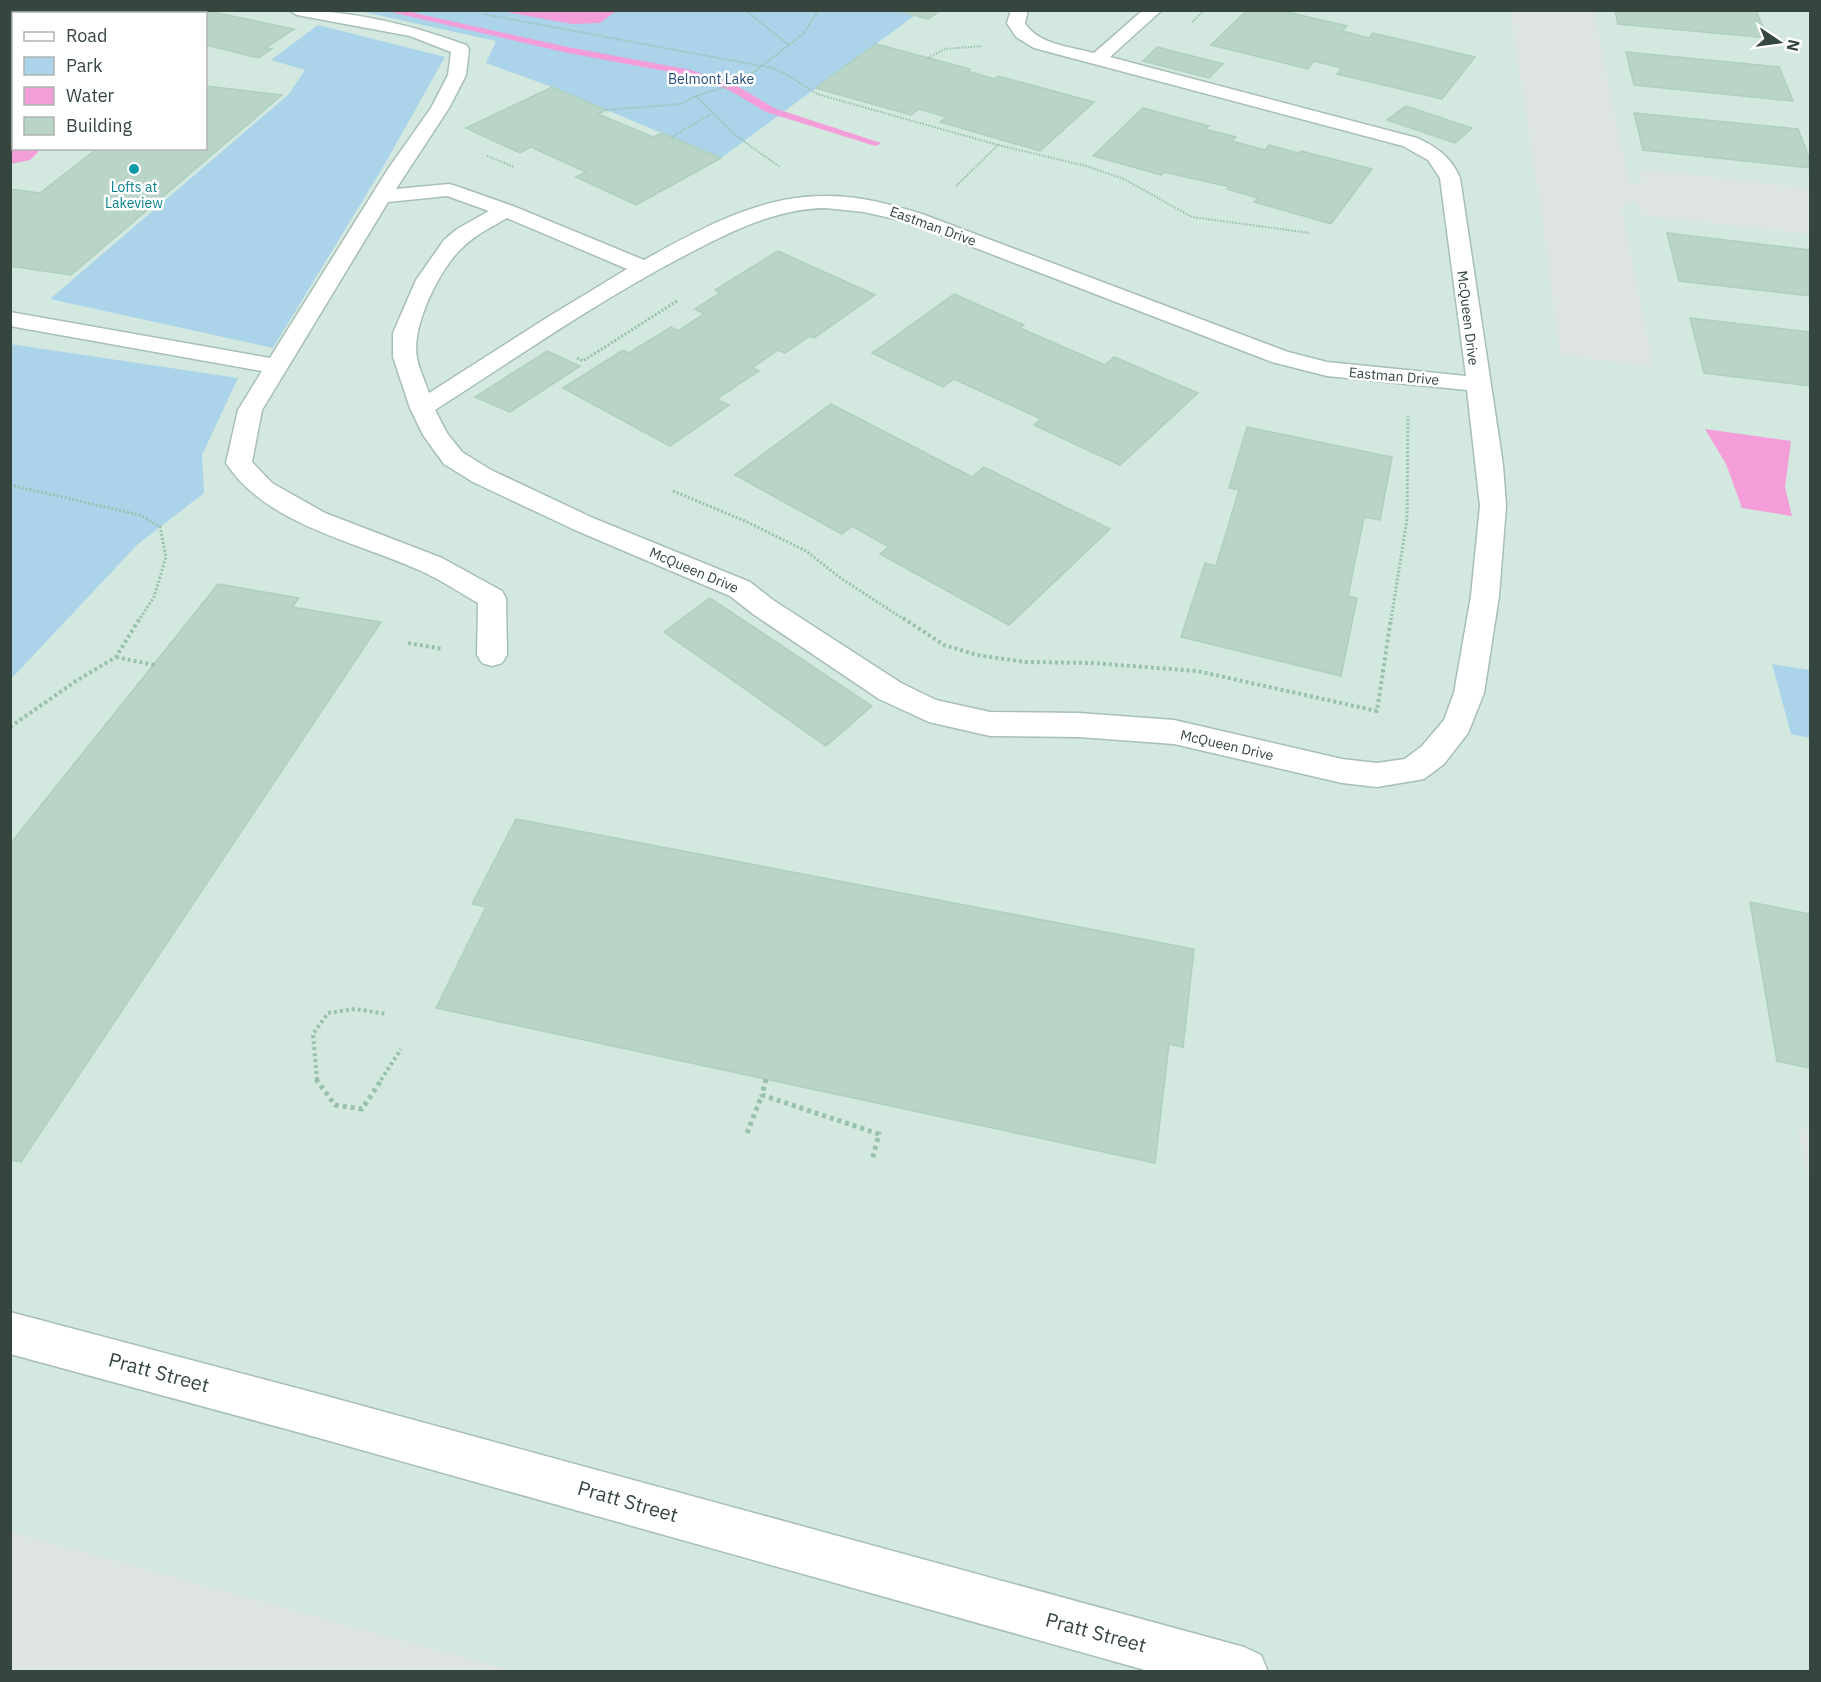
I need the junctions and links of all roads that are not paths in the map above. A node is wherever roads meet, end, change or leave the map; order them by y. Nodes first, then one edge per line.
1 (297, 10) edge
2 (1020, 10) edge
3 (1154, 10) edge
4 (1097, 59) junction
5 (381, 196) junction
6 (506, 210) junction
7 (643, 268) junction
8 (10, 319) edge
9 (278, 367) junction
10 (1477, 384) junction
11 (422, 408) junction
12 (492, 655) dead end
13 (10, 1333) edge
14 (1245, 1671) edge

1 - 5 street
2 - 4 street, McQueen Drive
3 - 4 street
4 - 10 street, McQueen Drive
5 - 6 street
5 - 9 street
6 - 7 street
6 - 11 street, McQueen Drive
7 - 10 street, Eastman Drive
7 - 11 street, Eastman Drive
8 - 9 street
9 - 12 street
10 - 11 street, McQueen Drive
13 - 14 street, Pratt Street

